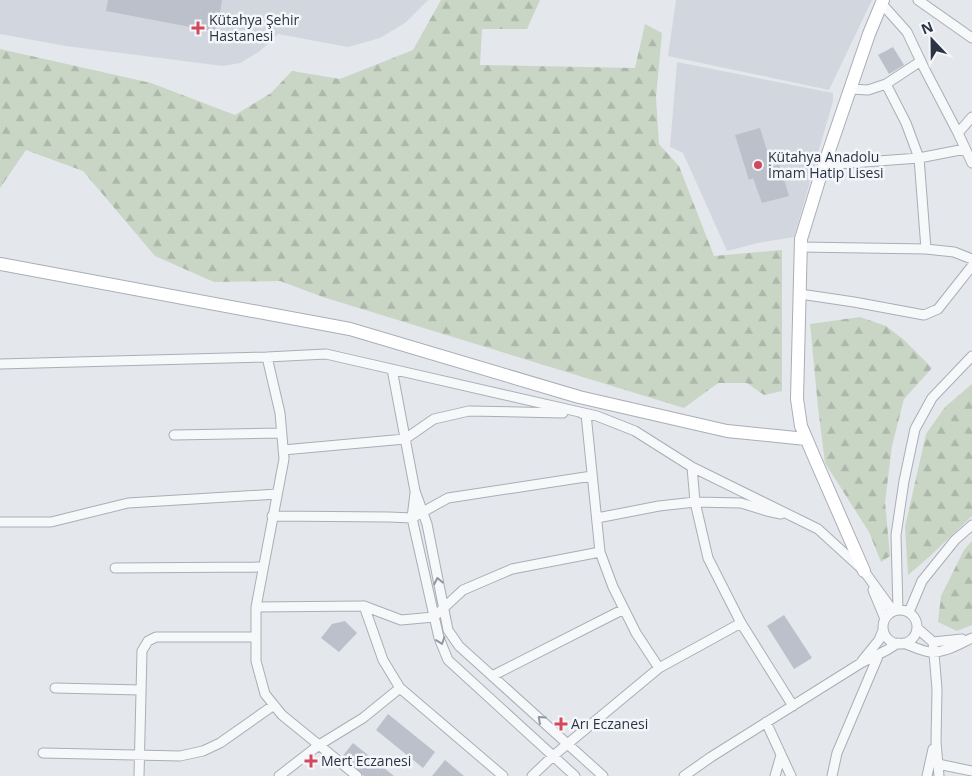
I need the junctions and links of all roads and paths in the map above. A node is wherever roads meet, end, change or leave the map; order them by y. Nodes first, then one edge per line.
1 (918, 0) edge
2 (883, 2) edge
3 (972, 38) edge
4 (921, 61) junction
5 (886, 84) junction
6 (850, 89) junction
7 (972, 117) edge
8 (958, 132) junction
9 (966, 148) junction
10 (919, 158) junction
11 (972, 163) edge
12 (824, 165) junction
13 (801, 247) junction
14 (926, 249) junction
15 (972, 259) edge
16 (0, 264) edge
17 (972, 266) edge
18 (800, 294) junction
19 (972, 356) edge
20 (267, 357) junction
21 (0, 364) edge
22 (392, 369) junction
23 (586, 414) junction
24 (282, 433) junction
25 (174, 436) dead end
26 (405, 439) junction
27 (806, 439) junction
28 (283, 450) junction
29 (692, 467) junction
30 (592, 476) junction
31 (415, 491) junction
32 (277, 494) junction
33 (695, 502) junction
34 (423, 512) junction
35 (272, 516) junction
36 (793, 516) junction
37 (412, 518) junction
38 (597, 518) junction
39 (0, 522) edge
40 (972, 525) edge
41 (600, 552) junction
42 (263, 567) junction
43 (115, 568) dead end
44 (864, 571) junction
45 (364, 606) junction
46 (256, 607) junction
47 (444, 609) junction
48 (624, 609) junction
49 (895, 610) junction
50 (909, 612) junction
51 (434, 617) junction
52 (884, 619) junction
53 (741, 623) junction
54 (917, 628) junction
55 (883, 630) junction
56 (256, 637) junction
57 (972, 638) edge
58 (933, 642) junction
59 (901, 643) junction
60 (934, 652) junction
61 (879, 654) junction
62 (861, 663) junction
63 (659, 668) junction
64 (492, 676) junction
65 (55, 688) dead end
66 (400, 688) junction
67 (141, 690) junction
68 (274, 704) junction
69 (793, 706) junction
70 (766, 722) junction
71 (936, 736) junction
72 (568, 743) junction
73 (319, 745) junction
74 (43, 753) dead end
75 (837, 753) junction
76 (139, 755) junction
77 (781, 755) junction
78 (553, 756) junction
79 (938, 764) junction
80 (972, 771) edge
81 (281, 775) edge
82 (138, 776) edge
83 (357, 776) edge
84 (503, 776) edge
85 (532, 776) edge
86 (575, 776) edge
87 (603, 776) edge
88 (684, 776) edge
89 (775, 776) edge
90 (791, 776) edge
91 (826, 776) edge
92 (832, 776) edge
93 (928, 776) edge
94 (939, 776) edge

1 - 3 street
2 - 4 street
2 - 6 street
4 - 5 street
4 - 8 street
5 - 6 street
5 - 10 street
6 - 12 street
7 - 8 street
8 - 9 street
9 - 10 street
9 - 11 street
10 - 12 street
10 - 14 street
12 - 13 street
13 - 14 street
13 - 18 street
14 - 15 street
16 - 27 street
17 - 18 street
18 - 27 street
19 - 49 street
20 - 21 street
20 - 22 street
20 - 24 street
22 - 23 street
22 - 26 street
23 - 26 street
23 - 29 street
23 - 30 street
24 - 25 street
24 - 28 street
26 - 28 street
26 - 31 street
27 - 44 street
28 - 32 street
29 - 33 street
29 - 36 street
30 - 34 street
30 - 38 street
31 - 34 street
31 - 37 street
32 - 35 street
32 - 39 street
33 - 36 street
33 - 38 street
33 - 53 street
34 - 37 street
47 -> 34 street
35 - 37 street
35 - 42 street
36 - 44 street
37 - 51 street
38 - 41 street
40 - 50 street
41 - 47 street
41 - 48 street
42 - 43 street
42 - 46 street
44 - 49 street
44 - 52 street
45 - 46 street
45 - 51 street
45 - 66 street
46 - 56 street
47 - 51 street
47 - 64 street
48 - 63 street
48 - 64 street
49 - 50 street
49 - 52 street
50 - 54 street
51 -> 78 street
52 - 55 street
53 - 63 street
53 - 69 street
54 - 58 street
54 - 59 street
55 - 59 street
55 - 62 street
56 - 67 street
56 - 68 street
57 - 58 street
57 - 60 street
58 - 60 street
59 - 60 street
59 - 61 street
60 - 71 street
61 - 62 street
61 - 75 street
62 - 69 street
63 - 72 street
72 -> 64 street
65 - 67 street
66 - 73 street
66 - 84 street
67 - 76 street
68 - 73 street
68 - 76 street
69 - 70 street
70 - 77 street
70 - 88 street
71 - 79 street
71 - 93 street
72 - 78 street
72 - 87 street
73 - 81 street
73 - 83 street
74 - 76 street
75 - 91 street
75 - 92 street
76 - 82 street
77 - 89 street
77 - 90 street
78 - 85 street
78 - 86 street
79 - 80 street
79 - 94 street

